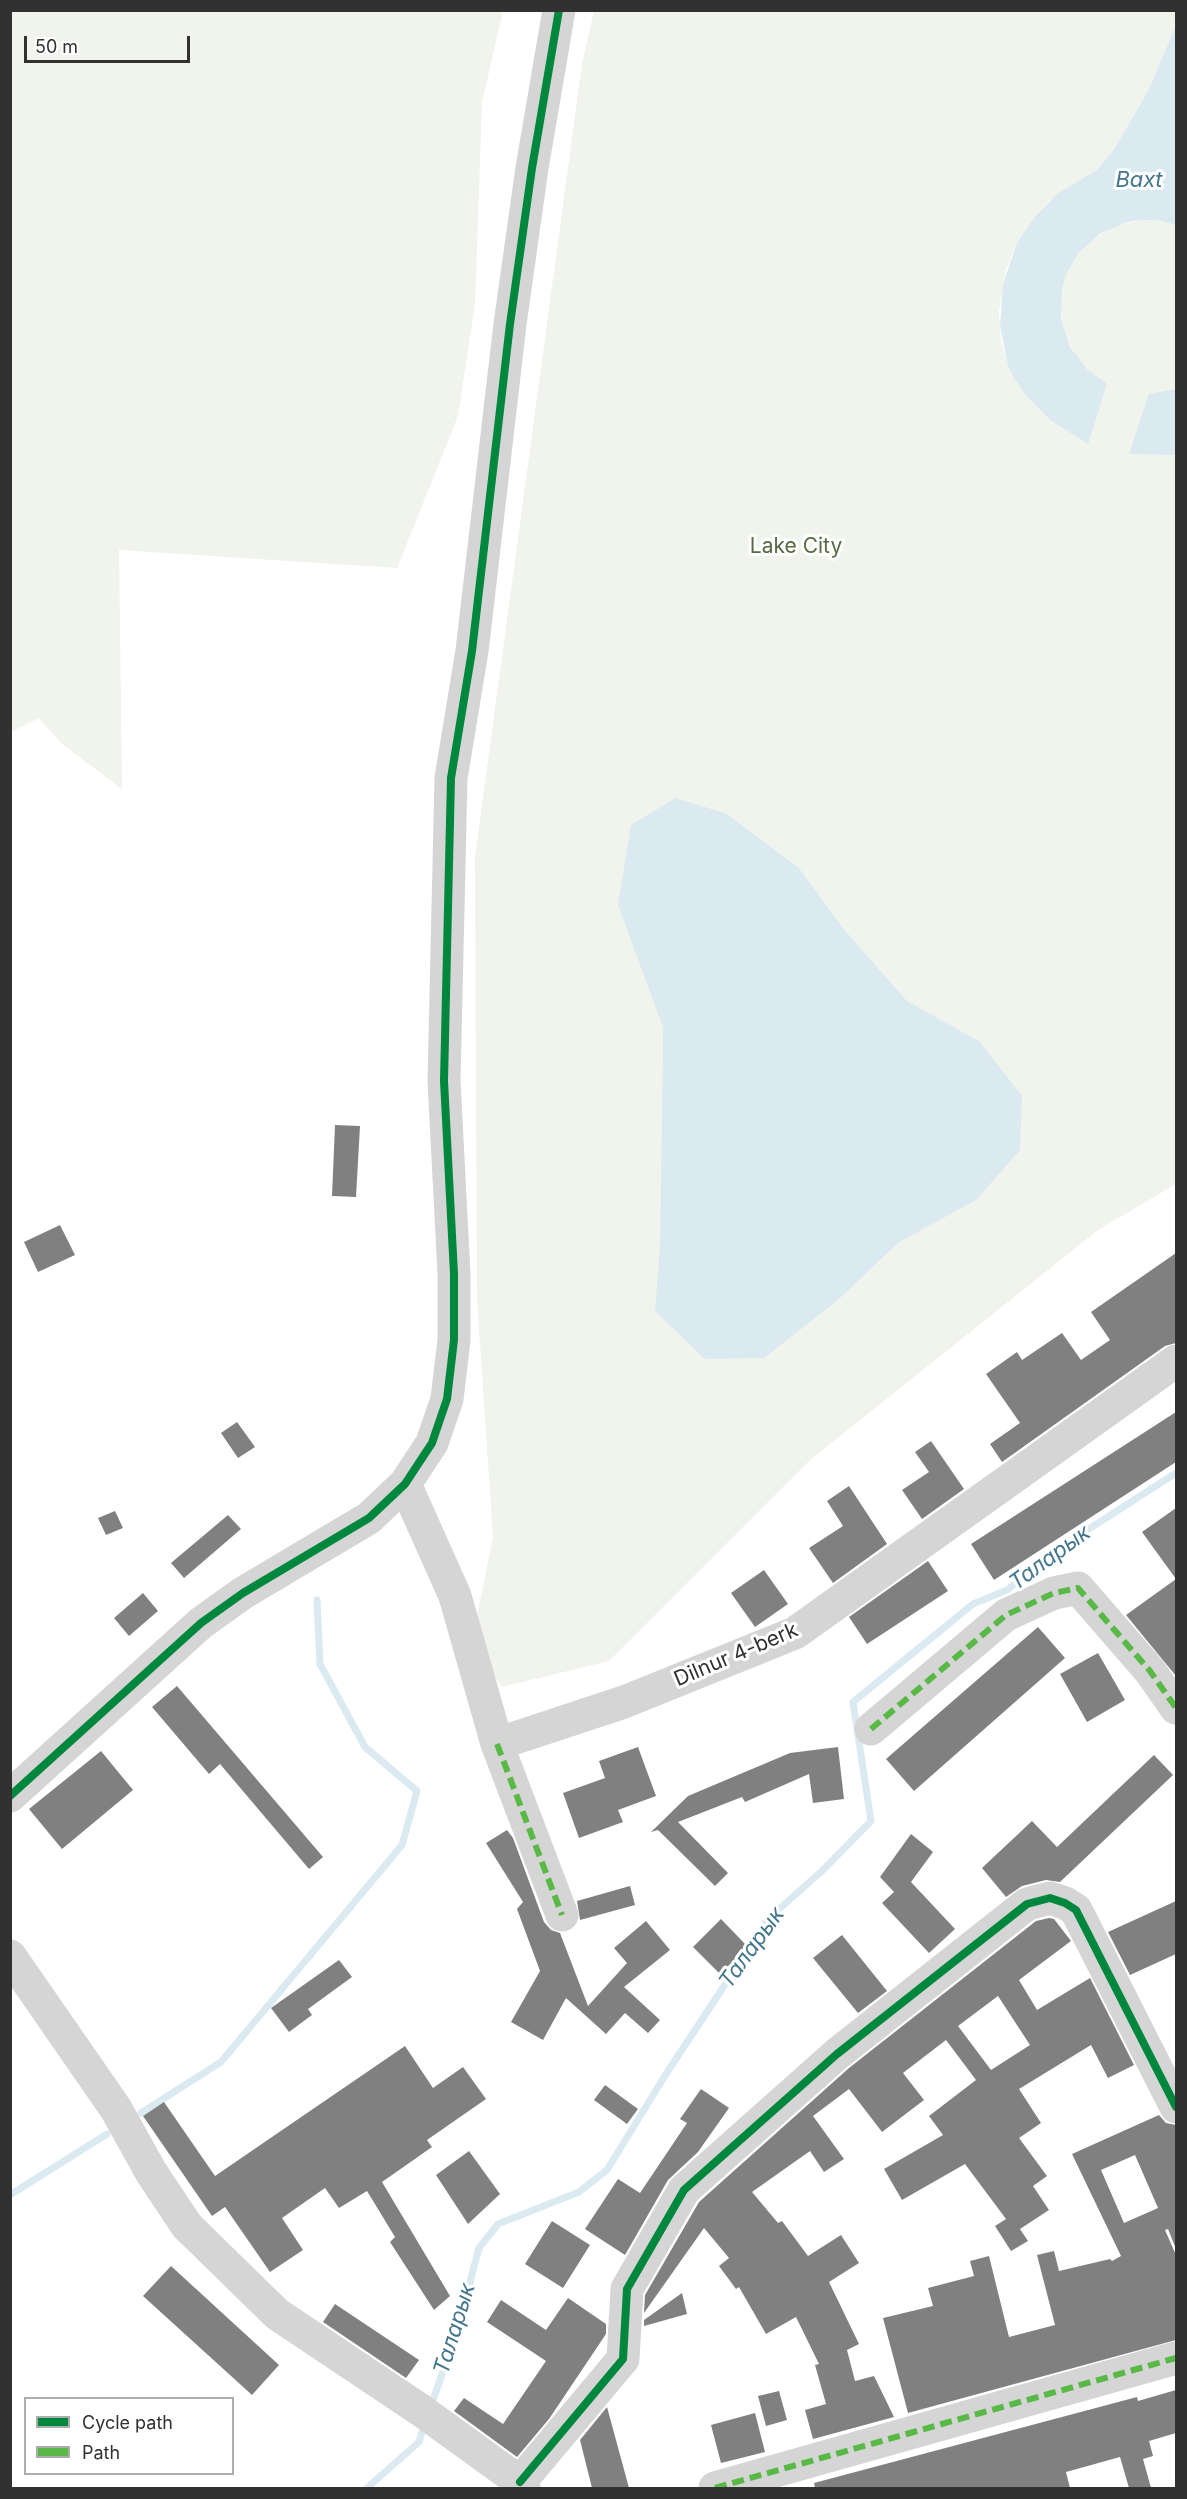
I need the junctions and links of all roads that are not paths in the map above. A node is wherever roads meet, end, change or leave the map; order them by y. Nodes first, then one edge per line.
1 (560, 10) edge
2 (1176, 1361) edge
3 (405, 1484) junction
4 (1176, 1708) edge
5 (871, 1729) dead end
6 (497, 1744) junction
7 (10, 1796) edge
8 (562, 1915) dead end
9 (10, 1956) edge
10 (1176, 2107) edge
11 (1176, 2358) edge
12 (522, 2485) edge
13 (715, 2488) edge

1 - 3 street
2 - 6 street, Dilnur 4-berk
3 - 6 street
3 - 7 street
4 - 5 street
6 - 8 street
9 - 12 street
10 - 12 street
11 - 13 street

